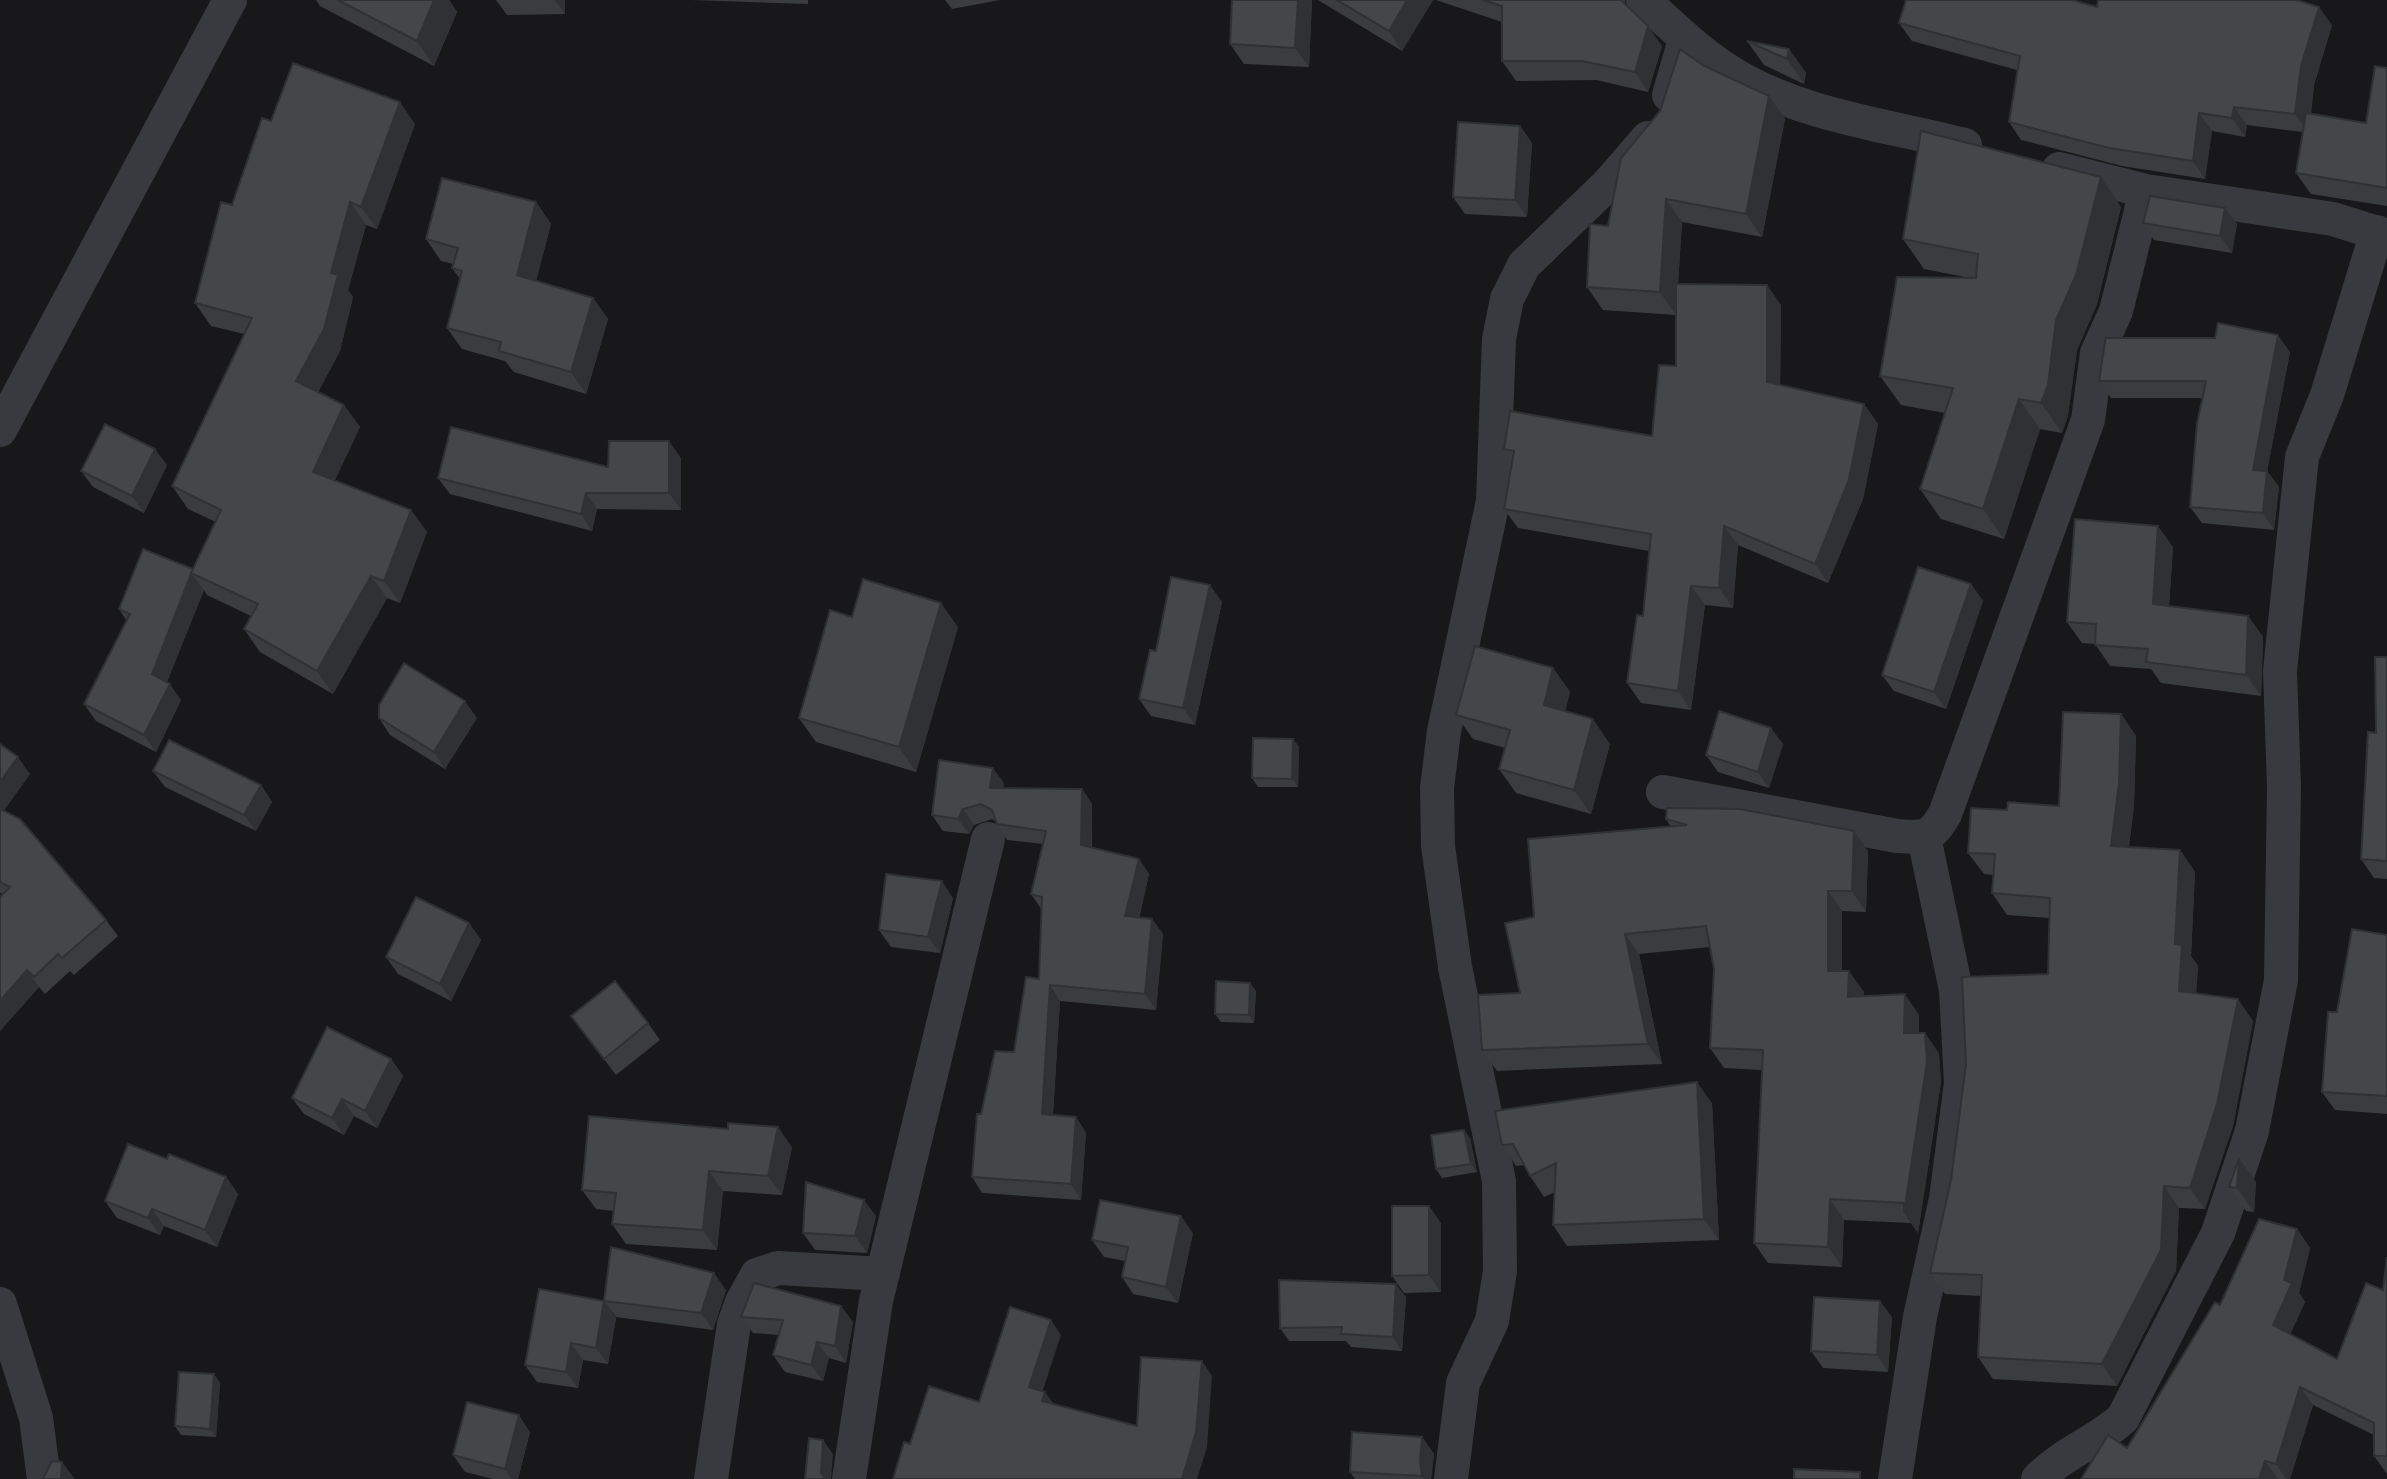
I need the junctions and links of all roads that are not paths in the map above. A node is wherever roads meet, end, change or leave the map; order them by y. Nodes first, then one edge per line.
1 (230, 0) edge
2 (1643, 0) edge
3 (1685, 40) junction
4 (2146, 191) junction
5 (2382, 234) edge
6 (0, 430) edge
7 (1663, 792) dead end
8 (1924, 837) junction
9 (988, 839) dead end
10 (883, 1274) junction
11 (0, 1304) edge
12 (44, 1479) edge
13 (711, 1479) edge
14 (849, 1479) edge
15 (1451, 1479) edge
16 (1895, 1479) edge
17 (2038, 1479) edge

1 - 6 street
2 - 3 street
3 - 4 street
3 - 15 street
4 - 5 street
4 - 8 street
5 - 17 street
7 - 8 street
8 - 16 street
9 - 10 street
10 - 13 street
10 - 14 street
11 - 12 street

